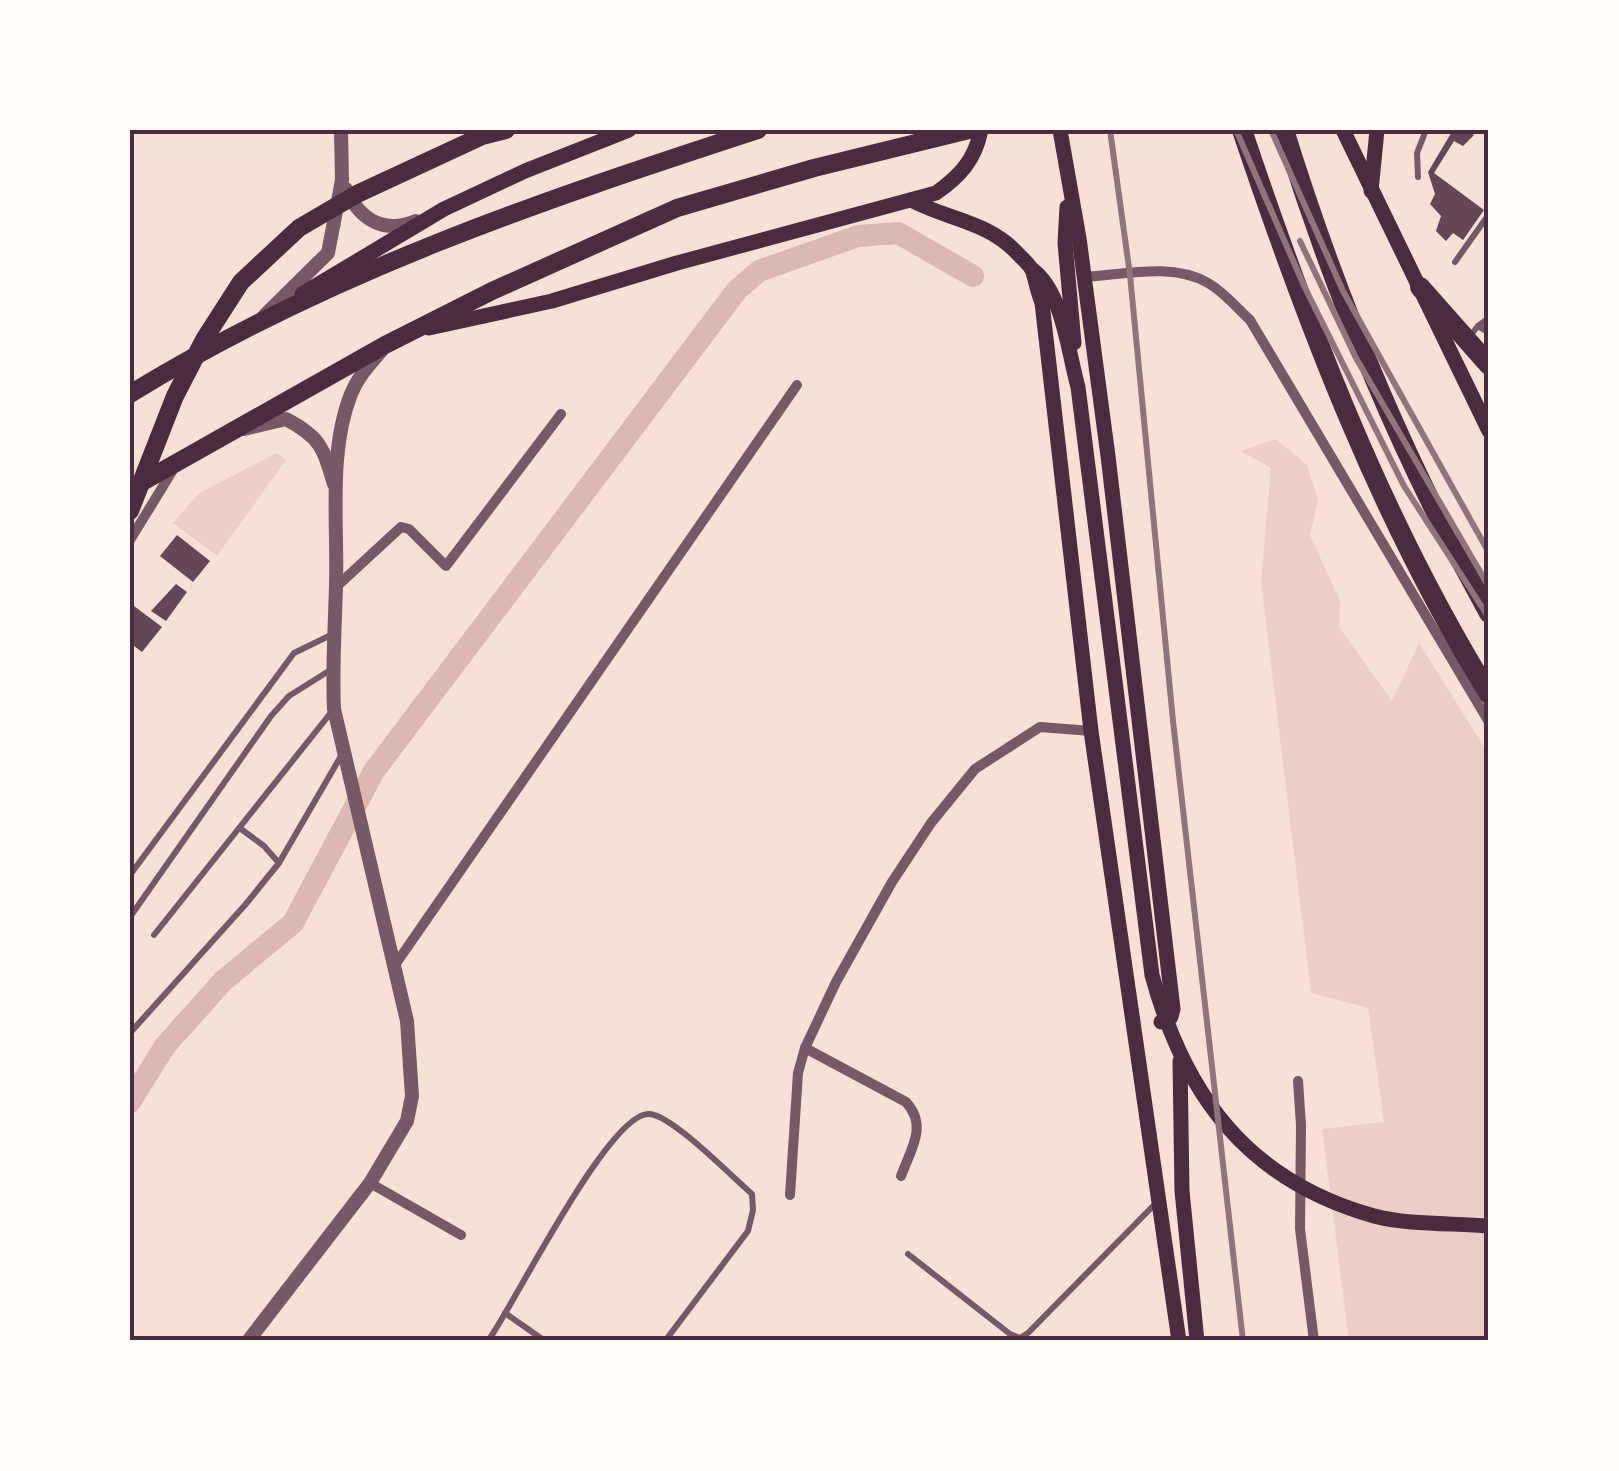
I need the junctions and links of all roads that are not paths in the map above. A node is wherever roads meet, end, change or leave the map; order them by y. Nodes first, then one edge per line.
1 (341, 130) edge
2 (506, 130) edge
3 (629, 130) edge
4 (758, 130) edge
5 (969, 130) edge
6 (980, 130) edge
7 (1060, 130) edge
8 (1242, 130) edge
9 (1284, 130) edge
10 (1343, 130) edge
11 (1377, 130) edge
12 (1426, 130) edge
13 (1418, 177) dead end
14 (342, 180) junction
15 (1068, 191) junction
16 (1370, 191) junction
17 (912, 200) junction
18 (444, 209) junction
19 (1489, 214) edge
20 (1455, 262) dead end
21 (1032, 270) junction
22 (1084, 278) junction
23 (1420, 287) junction
24 (1489, 318) edge
25 (260, 320) junction
26 (413, 332) junction
27 (1472, 333) junction
28 (1489, 333) edge
29 (386, 345) junction
30 (1489, 365) edge
31 (797, 384) dead end
32 (1078, 387) junction
33 (130, 394) edge
34 (561, 414) dead end
35 (1489, 431) edge
36 (224, 434) junction
37 (179, 460) junction
38 (130, 489) edge
39 (336, 494) junction
40 (130, 510) edge
41 (130, 540) edge
42 (336, 587) junction
43 (1489, 613) edge
44 (334, 634) junction
45 (332, 668) junction
46 (1489, 694) edge
47 (334, 709) junction
48 (1489, 722) edge
49 (1092, 731) junction
50 (346, 758) junction
51 (241, 829) junction
52 (279, 863) junction
53 (130, 876) edge
54 (130, 917) edge
55 (154, 935) dead end
56 (395, 965) junction
57 (1159, 1023) junction
58 (130, 1033) edge
59 (1137, 1046) junction
60 (804, 1048) junction
61 (1298, 1081) dead end
62 (901, 1176) dead end
63 (370, 1183) junction
64 (790, 1195) dead end
65 (1159, 1200) junction
66 (1489, 1226) edge
67 (461, 1235) dead end
68 (908, 1254) dead end
69 (505, 1314) junction
70 (248, 1341) edge
71 (488, 1341) edge
72 (545, 1341) edge
73 (664, 1341) edge
74 (1178, 1341) edge
75 (1197, 1341) edge
76 (1314, 1341) edge

1 - 14 street
2 - 40 main road
3 - 18 main road
4 - 25 main road
5 - 26 main road
6 - 17 main road
7 - 15 main road
8 - 46 highway
9 - 43 highway
10 - 16 main road
11 - 16 main road
12 - 13 lane
14 - 18 street
14 - 25 street
15 - 22 main road
15 - 32 main road
16 - 23 main road
17 - 21 main road
17 - 26 main road
18 - 25 main road
19 - 20 lane
21 - 32 main road
21 - 49 main road
22 - 48 street
22 - 57 main road
23 - 27 highway
23 - 35 main road
24 - 27 lane
25 - 33 main road
26 - 29 main road
27 - 28 lane
27 - 30 highway
29 - 36 main road
29 - 39 street
31 - 56 street
32 - 66 main road
34 - 42 street
36 - 37 main road
36 - 39 street
37 - 38 main road
37 - 41 street
39 - 42 street
42 - 44 street
44 - 45 street
44 - 53 lane
45 - 47 street
45 - 54 lane
47 - 50 street
47 - 51 lane
49 - 59 main road
49 - 60 street
50 - 52 lane
50 - 56 street
51 - 52 lane
51 - 55 lane
52 - 58 lane
56 - 63 street
57 - 59 main road
57 - 75 main road
59 - 65 main road
60 - 62 street
60 - 64 street
61 - 76 street
63 - 67 street
63 - 70 street
65 - 68 lane
65 - 74 main road
69 - 71 lane
69 - 72 lane
69 - 73 lane

